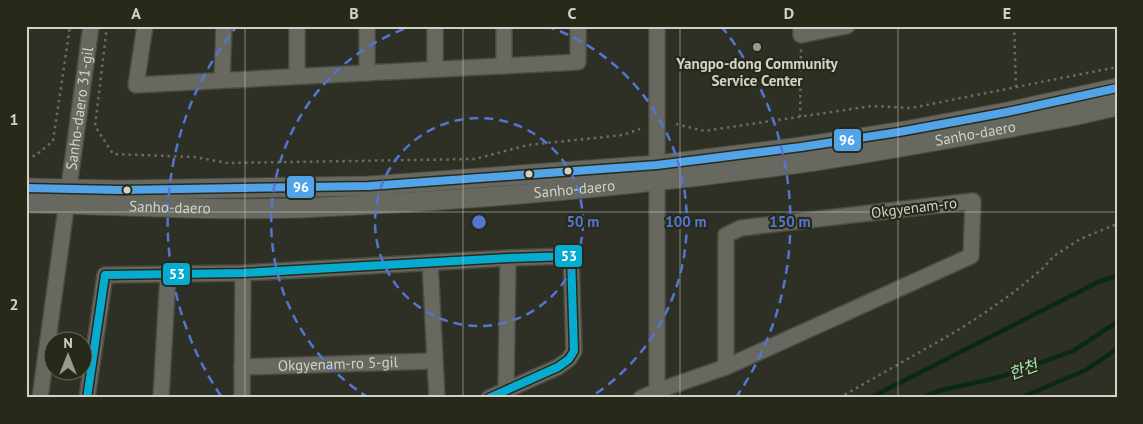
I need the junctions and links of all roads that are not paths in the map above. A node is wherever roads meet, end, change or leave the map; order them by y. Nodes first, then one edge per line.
1 (91, 26) edge
2 (144, 26) edge
3 (224, 26) edge
4 (297, 26) edge
5 (367, 26) edge
6 (435, 26) edge
7 (504, 26) edge
8 (578, 26) edge
9 (657, 26) edge
10 (846, 26) edge
11 (801, 30) edge
12 (504, 66) junction
13 (435, 69) junction
14 (367, 72) junction
15 (297, 76) junction
16 (222, 80) junction
17 (1117, 88) edge
18 (1117, 106) edge
19 (657, 173) junction
20 (26, 188) edge
21 (68, 197) junction
22 (26, 203) edge
23 (26, 210) edge
24 (508, 258) junction
25 (430, 262) junction
26 (243, 273) junction
27 (168, 274) junction
28 (434, 361) junction
29 (242, 367) junction
30 (726, 367) junction
31 (506, 390) junction
32 (657, 390) junction
33 (40, 398) edge
34 (87, 398) edge
35 (161, 398) edge
36 (242, 398) edge
37 (437, 398) edge
38 (489, 398) edge
39 (641, 398) edge

1 - 21 street, Sanho-daero 31-gil
2 - 16 street
3 - 16 street
4 - 15 street
5 - 14 street
6 - 13 street
7 - 12 street
8 - 12 street
9 - 19 street
10 - 11 street
12 - 13 street
13 - 14 street
14 - 15 street
15 - 16 street
17 - 19 street, Sanho-daero
18 - 19 street, Sanho-daero
19 - 21 street, Sanho-daero
19 - 32 street
20 - 21 street, Sanho-daero
21 - 22 street, Sanho-daero
21 - 23 street
21 - 33 street, Sanho-daero 31-gil
24 - 25 street
24 - 31 street
24 - 31 street
25 - 26 street
25 - 28 street
26 - 27 street
26 - 29 street
27 - 34 street
27 - 35 street
28 - 29 street, Okgyenam-ro 5-gil
28 - 37 street
29 - 36 street
30 - 30 street, Okgyenam-ro
30 - 32 street, Okgyenam-ro
31 - 38 street
32 - 39 street, Okgyenam-ro

